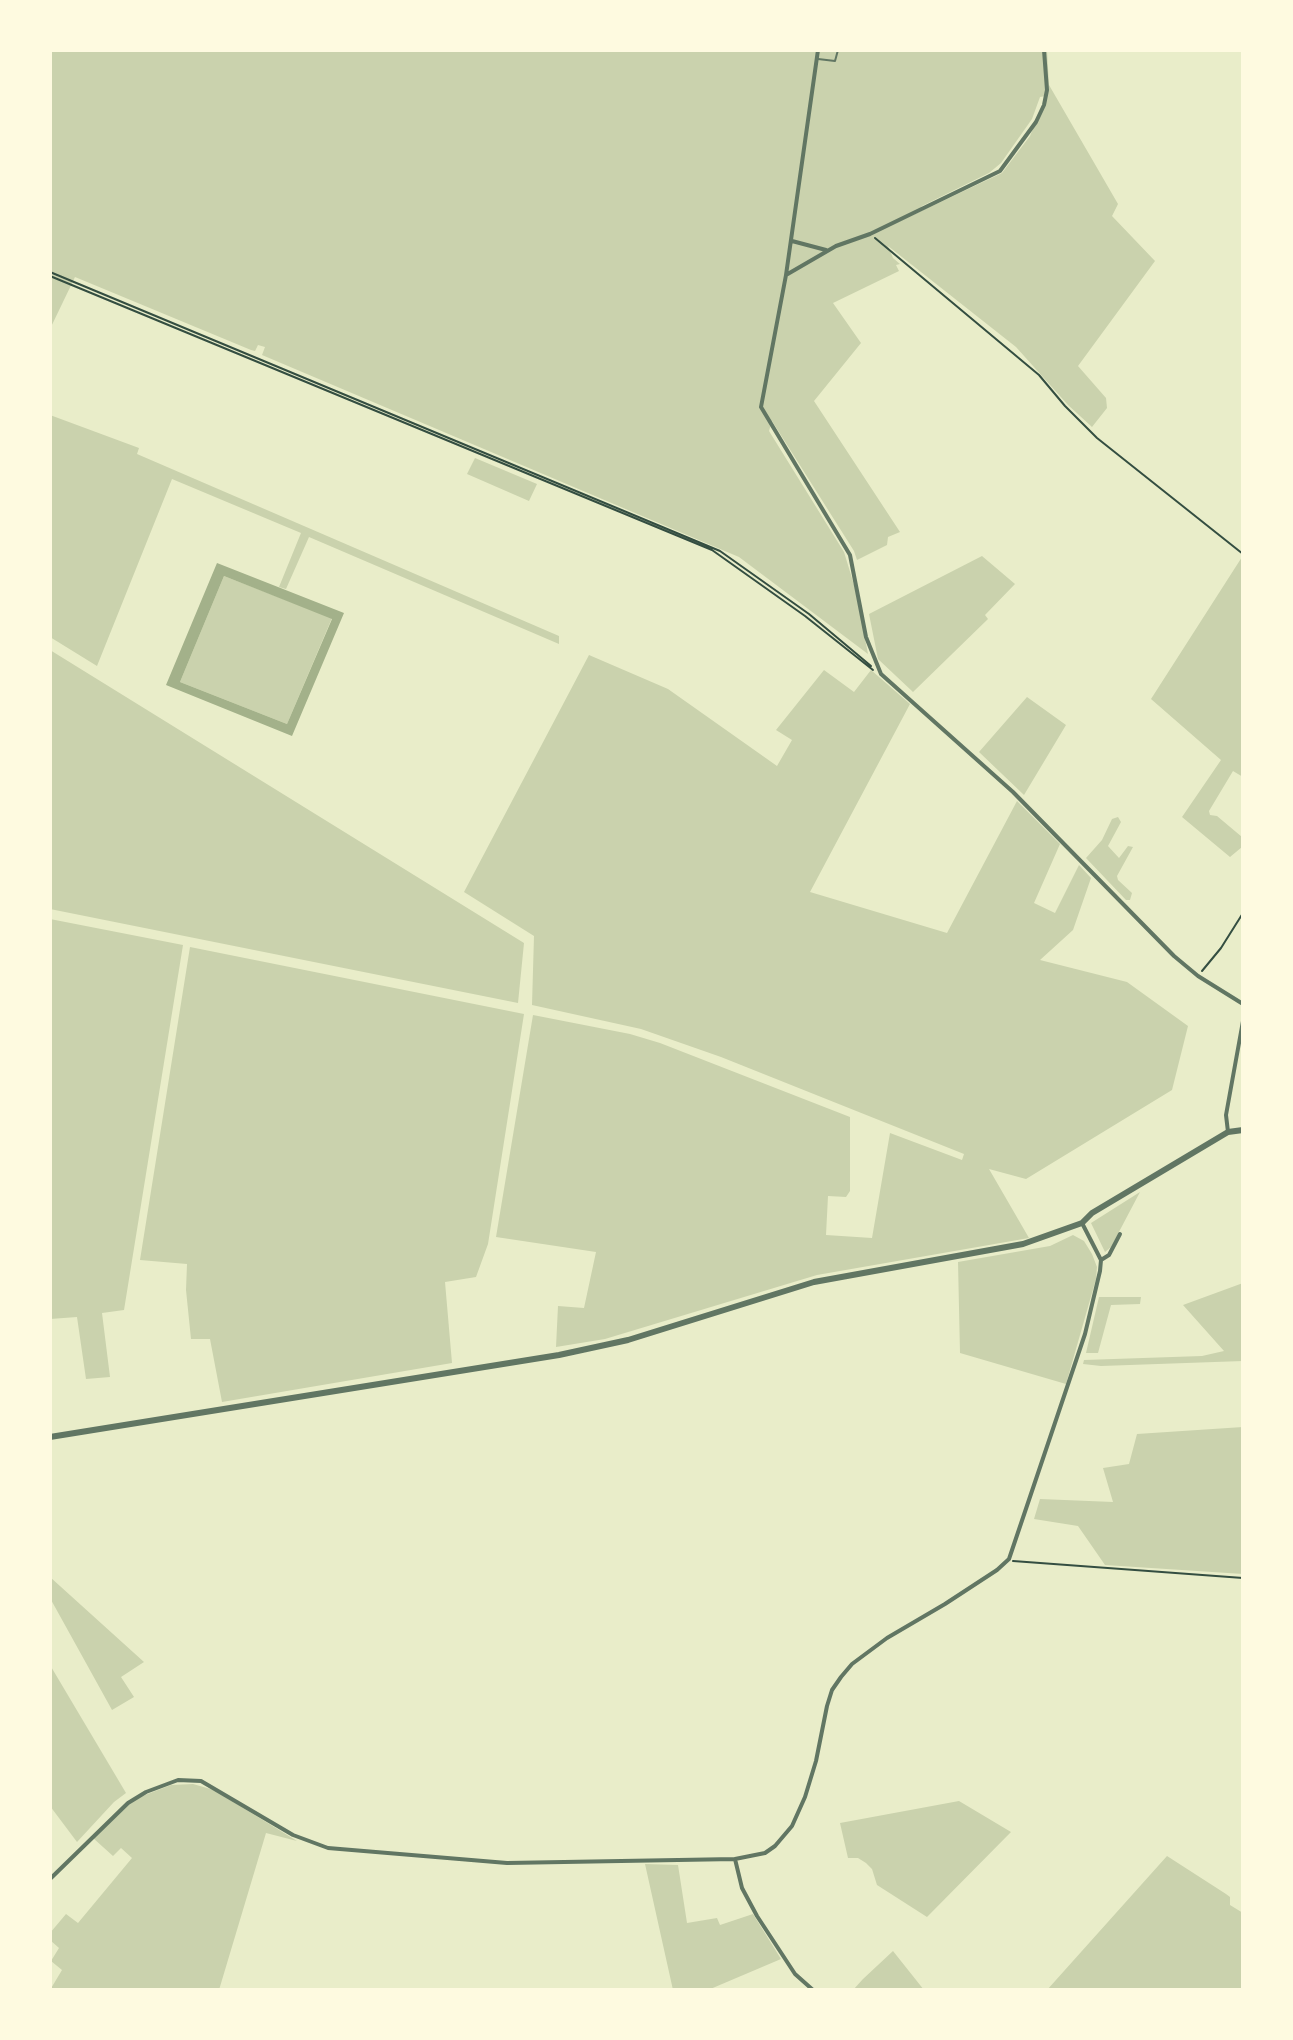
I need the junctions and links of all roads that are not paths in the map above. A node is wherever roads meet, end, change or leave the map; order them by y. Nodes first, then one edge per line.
1 (818, 50) edge
2 (838, 50) edge
3 (1044, 50) edge
4 (816, 59) junction
5 (791, 241) junction
6 (828, 250) junction
7 (786, 275) junction
8 (1243, 1004) edge
9 (1243, 1021) edge
10 (1243, 1130) edge
11 (1228, 1132) junction
12 (1082, 1223) junction
13 (1120, 1234) dead end
14 (1101, 1260) junction
15 (50, 1437) edge
16 (735, 1859) junction
17 (50, 1879) edge
18 (813, 1990) edge

1 - 4 street
2 - 4 lane
3 - 6 street
4 - 5 street
5 - 6 street
5 - 7 street
6 - 7 street
7 - 8 street
9 - 11 street
10 - 11 street
11 - 12 street
12 - 14 street
12 - 15 street
13 - 14 street
14 - 16 street
16 - 17 street
16 - 18 street

